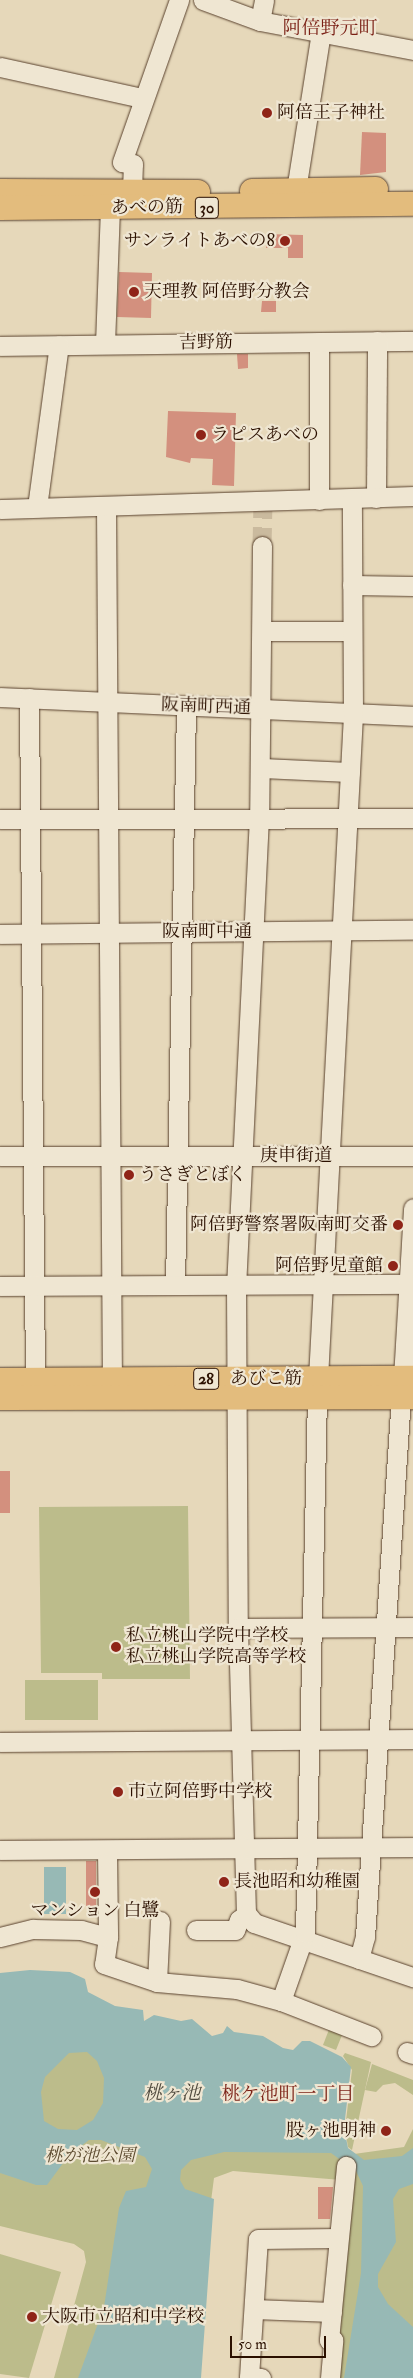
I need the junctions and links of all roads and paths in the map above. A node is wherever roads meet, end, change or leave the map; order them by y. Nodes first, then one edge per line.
1 (179, 0) edge
2 (203, 0) edge
3 (264, 0) edge
4 (260, 21) junction
5 (321, 33) junction
6 (413, 50) edge
7 (0, 67) edge
8 (142, 98) junction
9 (413, 189) edge
10 (296, 190) junction
11 (0, 191) edge
12 (132, 191) junction
13 (413, 204) edge
14 (0, 208) edge
15 (110, 209) junction
16 (377, 341) junction
17 (413, 341) edge
18 (319, 342) junction
19 (105, 344) junction
20 (59, 345) junction
21 (0, 346) edge
22 (413, 496) edge
23 (376, 498) junction
24 (352, 499) junction
25 (319, 500) junction
26 (106, 506) junction
27 (38, 507) junction
28 (0, 509) edge
29 (262, 546) tunnel mouth
30 (352, 585) junction
31 (413, 586) edge
32 (262, 631) junction
33 (351, 631) junction
34 (0, 697) edge
35 (29, 698) junction
36 (107, 702) junction
37 (186, 706) junction
38 (263, 709) junction
39 (353, 714) junction
40 (413, 716) edge
41 (261, 768) junction
42 (350, 772) junction
43 (259, 817) junction
44 (348, 817) junction
45 (108, 818) junction
46 (183, 818) junction
47 (413, 818) edge
48 (0, 819) edge
49 (30, 819) junction
50 (413, 930) edge
51 (342, 931) junction
52 (180, 932) junction
53 (254, 932) junction
54 (109, 933) junction
55 (0, 934) edge
56 (31, 934) junction
57 (109, 1155) junction
58 (0, 1156) edge
59 (33, 1156) junction
60 (178, 1156) junction
61 (330, 1156) junction
62 (413, 1156) edge
63 (244, 1157) junction
64 (413, 1208) edge
65 (323, 1284) junction
66 (411, 1284) edge
67 (175, 1285) junction
68 (236, 1285) junction
69 (0, 1286) edge
70 (34, 1286) junction
71 (110, 1286) junction
72 (0, 1380) edge
73 (35, 1380) junction
74 (112, 1380) junction
75 (318, 1387) junction
76 (408, 1387) edge
77 (235, 1388) junction
78 (0, 1398) edge
79 (386, 1627) junction
80 (413, 1627) edge
81 (238, 1628) junction
82 (310, 1628) junction
83 (379, 1739) junction
84 (413, 1739) edge
85 (310, 1740) junction
86 (242, 1741) junction
87 (0, 1742) edge
88 (371, 1847) junction
89 (413, 1847) edge
90 (245, 1849) junction
91 (305, 1849) junction
92 (0, 1850) edge
93 (108, 1850) junction
94 (246, 1915) junction
95 (160, 1921) dead end
96 (196, 1930) dead end
97 (108, 1937) junction
98 (0, 1938) edge
99 (300, 1939) junction
100 (359, 1958) junction
101 (413, 1977) edge
102 (157, 1982) junction
103 (281, 2001) junction
104 (372, 2036) dead end
105 (346, 2166) dead end
106 (338, 2238) junction
107 (254, 2309) junction
108 (332, 2312) junction
109 (261, 2378) edge
110 (330, 2378) edge

1 - 8 street
2 - 4 street
3 - 4 street
4 - 5 street
5 - 6 street
5 - 10 street
7 - 8 street
8 - 12 street
9 - 10 main road, あべの筋 / 30
10 - 12 main road, あべの筋 / 30
11 - 12 main road, あべの筋 / 30
13 - 15 main road, あべの筋 / 30
14 - 15 main road, あべの筋 / 30
15 - 19 street
16 - 17 street, 吉野筋
16 - 18 street, 吉野筋
16 - 23 street
18 - 19 street, 吉野筋
18 - 25 street
19 - 20 street, 吉野筋
20 - 21 street, 吉野筋
20 - 27 street
22 - 23 street
23 - 24 street
24 - 25 street
24 - 30 street
25 - 26 street
26 - 27 street
26 - 36 street
27 - 28 street
29 - 32 street
30 - 31 street
30 - 33 street
32 - 33 street
32 - 38 street
33 - 39 street
34 - 35 street, 阪南町西通
35 - 36 street, 阪南町西通
35 - 49 street
36 - 37 street, 阪南町西通
36 - 45 street
37 - 38 street, 阪南町西通
37 - 46 street
38 - 39 street, 阪南町西通
38 - 41 street
39 - 40 street, 阪南町西通
39 - 42 street
41 - 42 street
41 - 43 street
42 - 44 street
43 - 44 street
43 - 46 street
43 - 53 street
44 - 47 street
44 - 51 street
45 - 46 street
45 - 49 street
45 - 54 street
46 - 52 street
48 - 49 street
49 - 56 street
50 - 51 street, 阪南町中通
51 - 53 street, 阪南町中通
51 - 61 street
52 - 53 street, 阪南町中通
52 - 54 street, 阪南町中通
52 - 60 street
53 - 63 street
54 - 56 street, 阪南町中通
54 - 57 street
55 - 56 street, 阪南町中通
56 - 59 street
57 - 59 street, 庚申街道
57 - 60 street, 庚申街道
57 - 71 street
58 - 59 street, 庚申街道
59 - 70 street
60 - 63 street, 庚申街道
60 - 67 street
61 - 62 street, 庚申街道
61 - 63 street, 庚申街道
61 - 65 street
63 - 68 street
64 - 66 street
65 - 66 street
65 - 68 street
65 - 75 street
66 - 76 street
67 - 68 street
67 - 71 street
68 - 77 street
69 - 70 street
70 - 71 street
70 - 73 street
71 - 74 street
72 - 73 main road, あびこ筋 / 28
73 - 74 main road, あびこ筋 / 28
74 - 77 main road, あびこ筋 / 28
75 - 76 main road, あびこ筋 / 28
75 - 77 main road, あびこ筋 / 28
75 - 82 street
76 - 79 street
77 - 78 main road, あびこ筋 / 28
77 - 81 street
79 - 80 street
79 - 82 street
79 - 83 street
81 - 82 street
81 - 86 street
82 - 85 street
83 - 84 street
83 - 85 street
83 - 88 street
85 - 86 street
85 - 91 street
86 - 87 street
86 - 90 street
88 - 89 street
88 - 91 street
88 - 100 street
90 - 91 street
90 - 93 street
90 - 94 street
91 - 99 street
92 - 93 street
93 - 97 street
94 - 96 street
94 - 99 street
95 - 102 street
97 - 98 street
97 - 102 street
99 - 100 street
99 - 103 street
100 - 101 street
102 - 103 street
103 - 104 street
105 - 106 street
106 - 107 street
106 - 108 street
107 - 108 street
107 - 109 street
108 - 110 street

